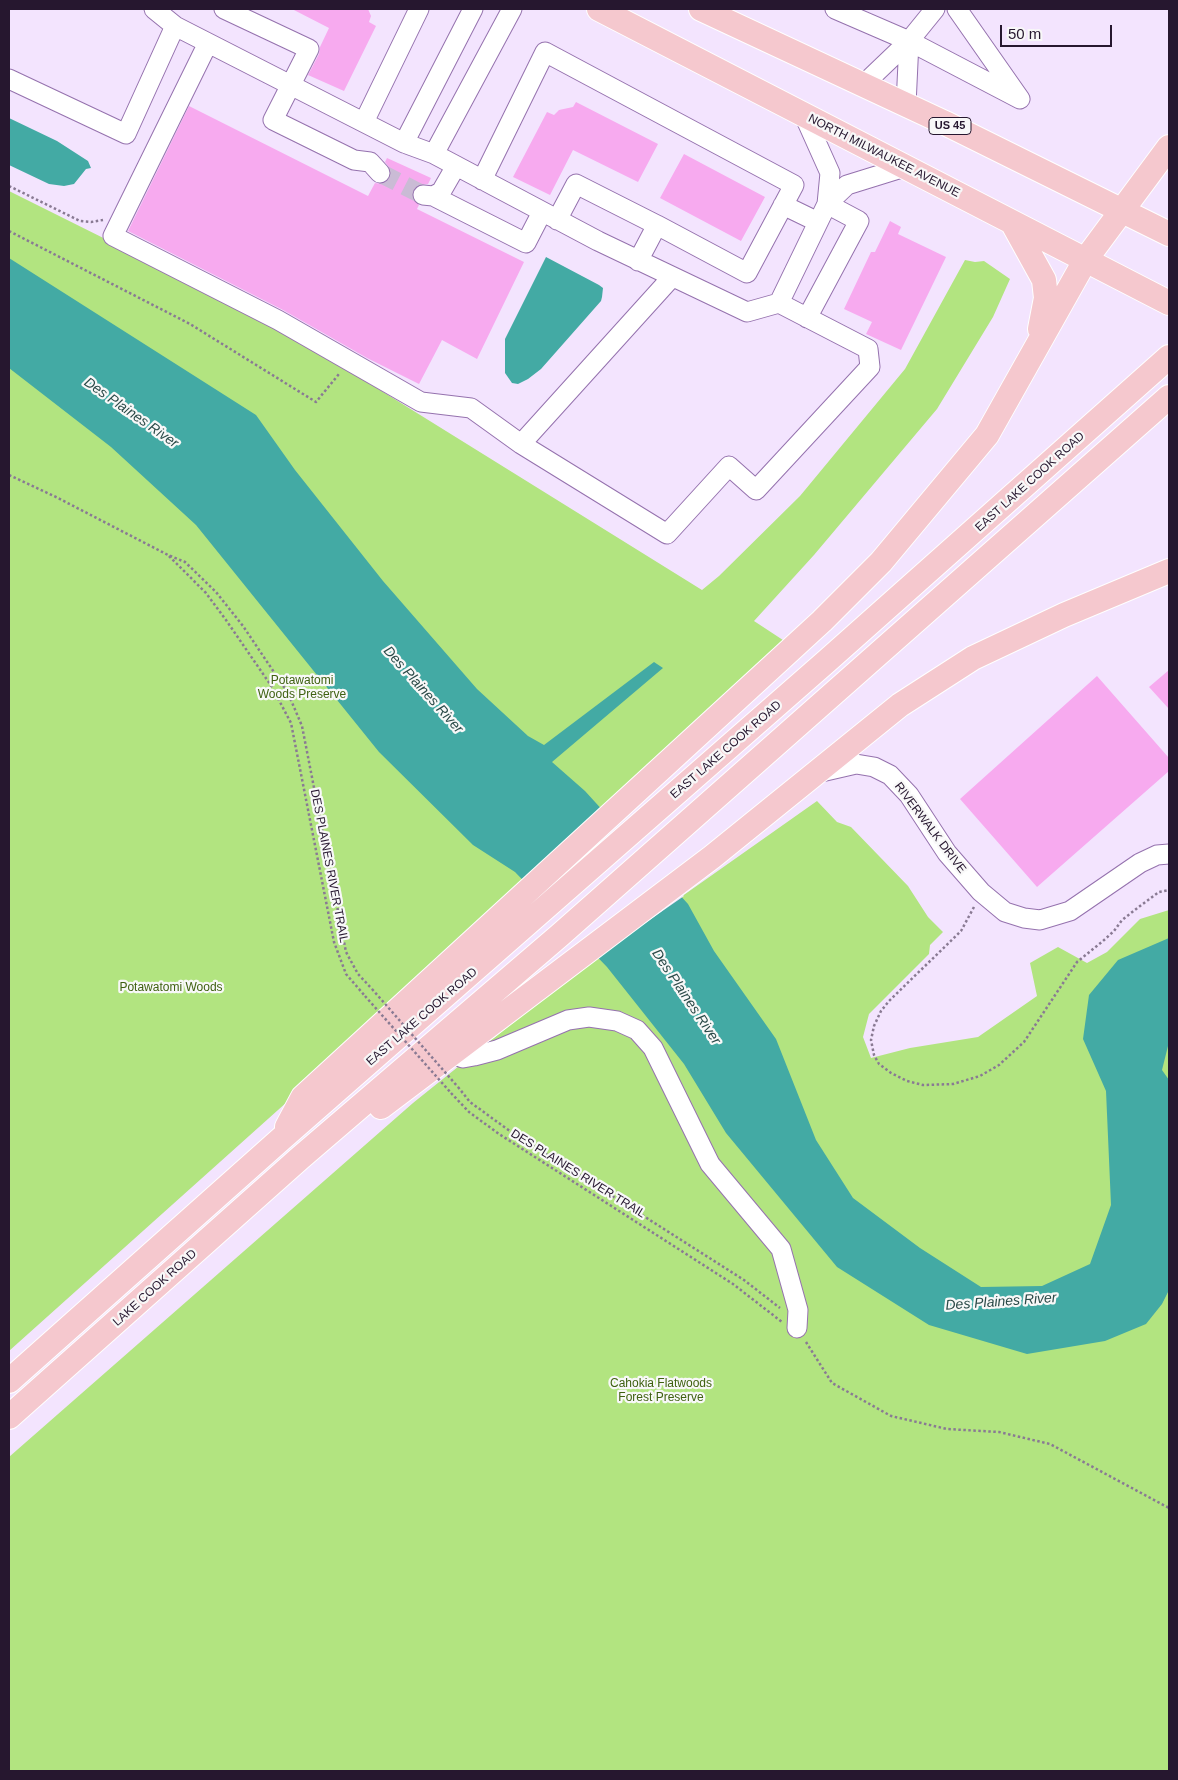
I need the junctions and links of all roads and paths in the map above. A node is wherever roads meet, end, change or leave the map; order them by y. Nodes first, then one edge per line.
1 (156, 9) edge
2 (224, 9) edge
3 (419, 9) edge
4 (473, 9) edge
5 (512, 9) edge
6 (599, 9) edge
7 (700, 9) edge
8 (835, 9) edge
9 (935, 9) edge
10 (957, 9) edge
11 (175, 26) junction
12 (909, 41) junction
13 (208, 43) junction
14 (9, 79) edge
15 (862, 84) junction
16 (291, 85) junction
17 (906, 105) junction
18 (804, 115) junction
19 (364, 122) junction
20 (385, 133) junction
21 (404, 143) junction
22 (1169, 146) edge
23 (434, 154) junction
24 (456, 166) junction
25 (905, 167) junction
26 (482, 180) junction
27 (9, 186) edge
28 (827, 204) junction
29 (783, 205) junction
30 (1123, 210) junction
31 (550, 216) junction
32 (122, 217) junction
33 (818, 222) junction
34 (1012, 222) junction
35 (657, 225) junction
36 (9, 231) edge
37 (1169, 234) edge
38 (1086, 259) junction
39 (638, 260) junction
40 (672, 277) junction
41 (1169, 302) edge
42 (779, 304) junction
43 (807, 318) junction
44 (1036, 348) junction
45 (1168, 358) edge
46 (349, 361) junction
47 (1169, 397) edge
48 (521, 444) junction
49 (9, 475) edge
50 (168, 555) junction
51 (1169, 571) edge
52 (813, 774) junction
53 (1169, 854) edge
54 (1169, 890) edge
55 (980, 892) junction
56 (451, 1053) junction
57 (281, 1139) junction
58 (300, 1158) junction
59 (797, 1328) junction
60 (9, 1381) edge
61 (9, 1417) edge
62 (1169, 1508) edge

1 - 11 street
2 - 16 street
3 - 19 street
4 - 21 street
5 - 23 street
6 - 18 main road, NORTH MILWAUKEE AVENUE
7 - 15 main road, US 45
8 - 12 street
9 - 12 street
10 - 12 street
11 - 13 street
11 - 14 street
12 - 15 street
12 - 17 street
13 - 16 street
13 - 32 street
15 - 17 main road, US 45
16 - 19 street
16 - 20 street
17 - 30 main road, US 45
18 - 25 main road, NORTH MILWAUKEE AVENUE
18 - 28 street
19 - 20 street
20 - 21 street
21 - 23 street
22 - 30 main road
23 - 24 street
24 - 26 street
24 - 31 street
25 - 28 street
25 - 34 main road, NORTH MILWAUKEE AVENUE
26 - 29 street
26 - 31 street
27 - 32 path
28 - 33 street
28 - 43 street
29 - 33 street
29 - 35 street
30 - 37 main road, US 45
30 - 38 main road
31 - 35 street
31 - 39 street
32 - 46 street
33 - 42 street
34 - 38 main road, NORTH MILWAUKEE AVENUE
34 - 44 main road
35 - 39 street
36 - 46 path
38 - 41 main road, NORTH MILWAUKEE AVENUE
38 - 44 main road
39 - 40 street
40 - 42 street
40 - 48 street
42 - 43 street
43 - 48 street
44 - 57 main road
45 - 57 main road, EAST LAKE COOK ROAD
46 - 48 street
47 - 58 main road
49 - 50 path, DES PLAINES RIVER TRAIL
50 - 59 path, DES PLAINES RIVER TRAIL, bridge
50 - 59 path, DES PLAINES RIVER TRAIL, bridge
51 - 52 main road
52 - 55 street, RIVERWALK DRIVE
52 - 56 main road
53 - 55 street, RIVERWALK DRIVE
54 - 55 path
56 - 58 main road
56 - 59 street
57 - 60 main road
58 - 61 main road, LAKE COOK ROAD
59 - 62 path, DES PLAINES RIVER TRAIL

